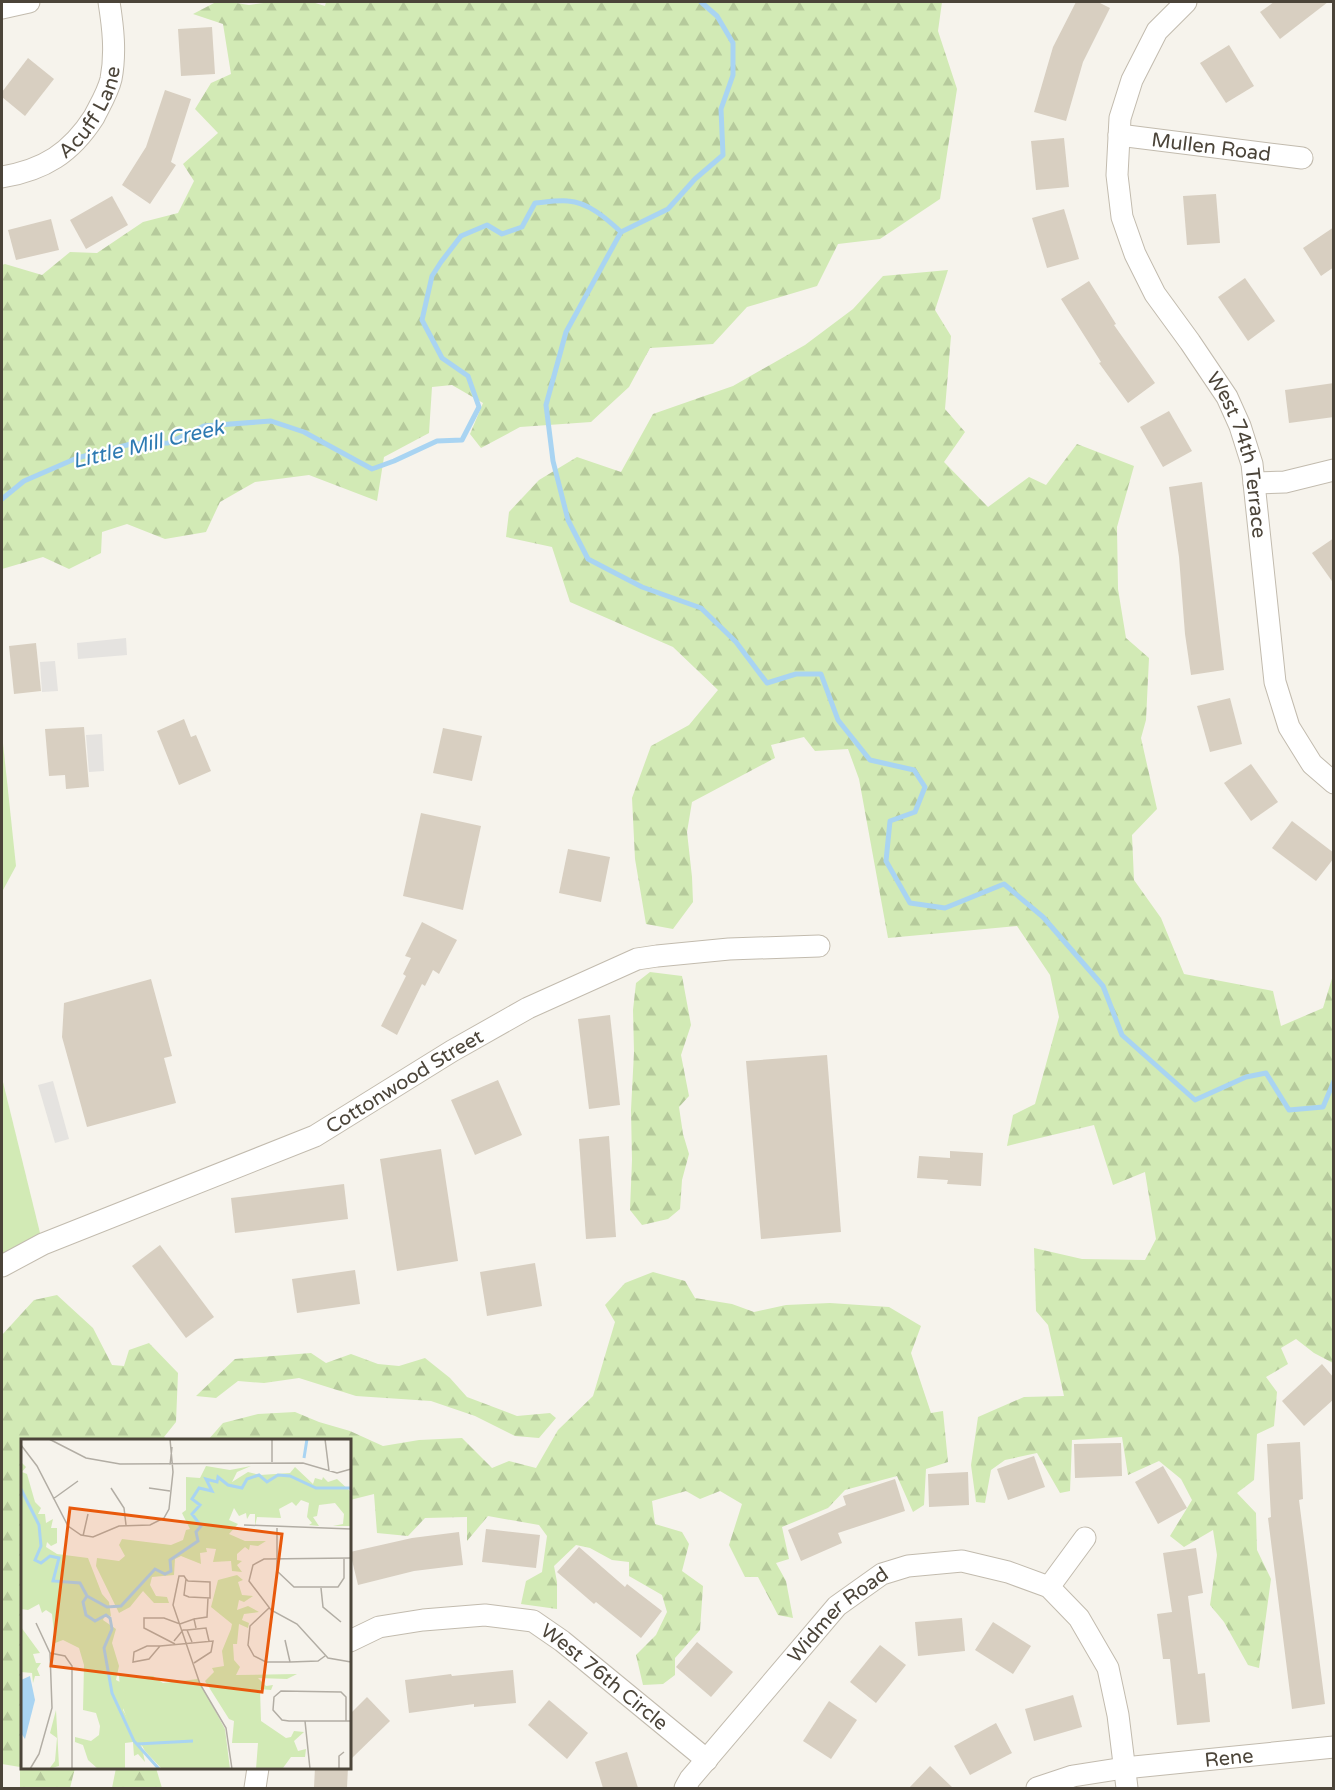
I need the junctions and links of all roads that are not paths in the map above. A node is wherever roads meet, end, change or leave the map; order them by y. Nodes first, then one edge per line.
1 (29, 2) edge
2 (109, 2) edge
3 (1186, 2) edge
4 (2, 8) edge
5 (1119, 135) junction
6 (1302, 158) dead end
7 (2, 177) edge
8 (1334, 470) edge
9 (1254, 483) junction
10 (1334, 783) edge
11 (819, 946) dead end
12 (2, 1266) edge
13 (1085, 1538) dead end
14 (1049, 1587) junction
15 (351, 1641) edge
16 (1334, 1747) edge
17 (707, 1760) junction
18 (258, 1769) edge
19 (1126, 1778) edge
20 (255, 1788) edge
21 (685, 1788) edge
22 (1037, 1788) edge

1 - 4 street
2 - 7 street, Acuff Lane
3 - 5 street, West 74th Terrace
5 - 6 street, Mullen Road
5 - 9 street, West 74th Terrace
8 - 9 street
9 - 10 street, West 74th Terrace
11 - 12 street, Cottonwood Street
13 - 14 street
14 - 17 street, Widmer Road
14 - 19 street, Widmer Road
15 - 17 street, West 76th Circle
16 - 19 street, Rene
17 - 21 street, Widmer Road
18 - 20 street
19 - 22 street, Rene

